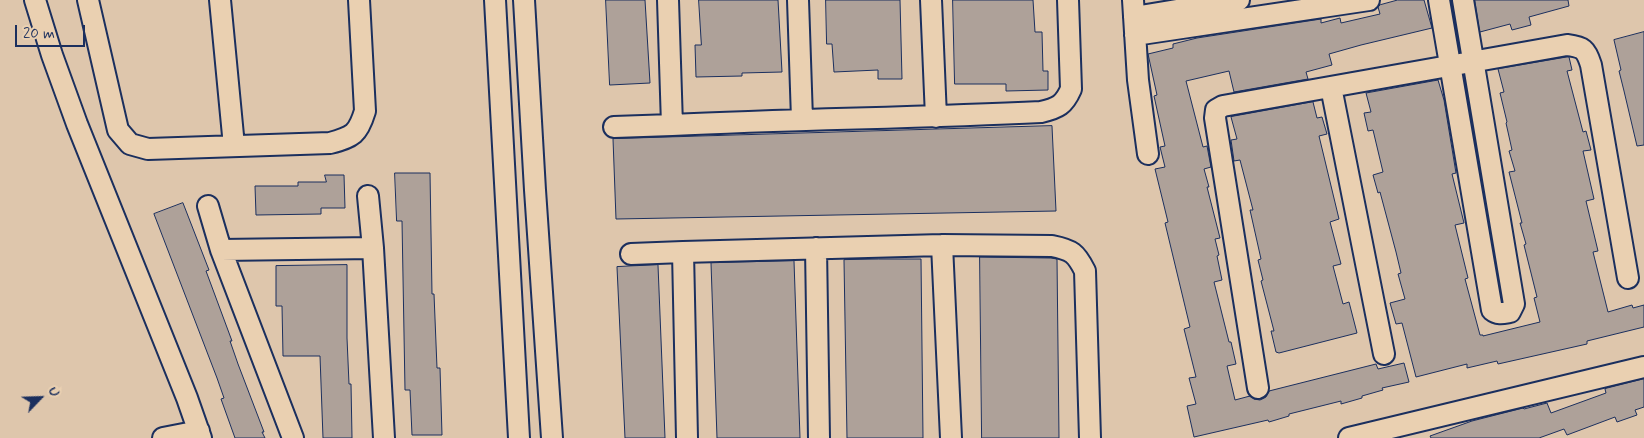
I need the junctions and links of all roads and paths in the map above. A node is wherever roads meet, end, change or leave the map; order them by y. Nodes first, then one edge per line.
1 (34, 0) edge
2 (88, 0) edge
3 (220, 0) edge
4 (359, 0) edge
5 (495, 0) edge
6 (524, 0) edge
7 (668, 0) edge
8 (798, 0) edge
9 (931, 0) edge
10 (1068, 0) edge
11 (1239, 0) edge
12 (1369, 0) edge
13 (1440, 0) edge
14 (1463, 0) edge
15 (1134, 17) edge
16 (1473, 61) junction
17 (1451, 66) junction
18 (1331, 88) junction
19 (936, 117) junction
20 (802, 119) junction
21 (672, 124) junction
22 (614, 127) dead end
23 (234, 146) junction
24 (1148, 154) dead end
25 (534, 190) junction
26 (505, 192) junction
27 (368, 196) dead end
28 (208, 206) dead end
29 (1502, 232) junction
30 (1479, 235) junction
31 (942, 245) junction
32 (373, 248) junction
33 (816, 248) junction
34 (221, 250) junction
35 (683, 252) junction
36 (631, 254) dead end
37 (1628, 278) dead end
38 (1384, 354) dead end
39 (1644, 367) edge
40 (1258, 388) dead end
41 (200, 435) edge
42 (163, 438) edge
43 (293, 438) edge
44 (384, 438) edge
45 (519, 438) edge
46 (552, 438) edge
47 (687, 438) edge
48 (819, 438) edge
49 (951, 438) edge
50 (1090, 438) edge
51 (1349, 438) edge

1 - 41 street
2 - 23 street
3 - 23 street
4 - 23 street
5 - 26 street
6 - 25 street
7 - 21 street
8 - 20 street
9 - 19 street
10 - 19 street
11 - 15 street
12 - 15 street
13 - 17 street
14 - 16 street
15 - 24 street
16 - 17 street
16 - 29 street
16 - 37 street
17 - 18 street
17 - 30 street
18 - 38 street
18 - 40 street
19 - 20 street
20 - 21 street
21 - 22 street
25 - 26 street
25 - 46 street
26 - 45 street
27 - 32 street
28 - 34 street
29 - 30 street
29 - 30 street
31 - 33 street
31 - 49 street
31 - 50 street
32 - 34 street
32 - 44 street
33 - 35 street
33 - 48 street
34 - 43 street
35 - 36 street
35 - 47 street
39 - 51 street
41 - 42 street

